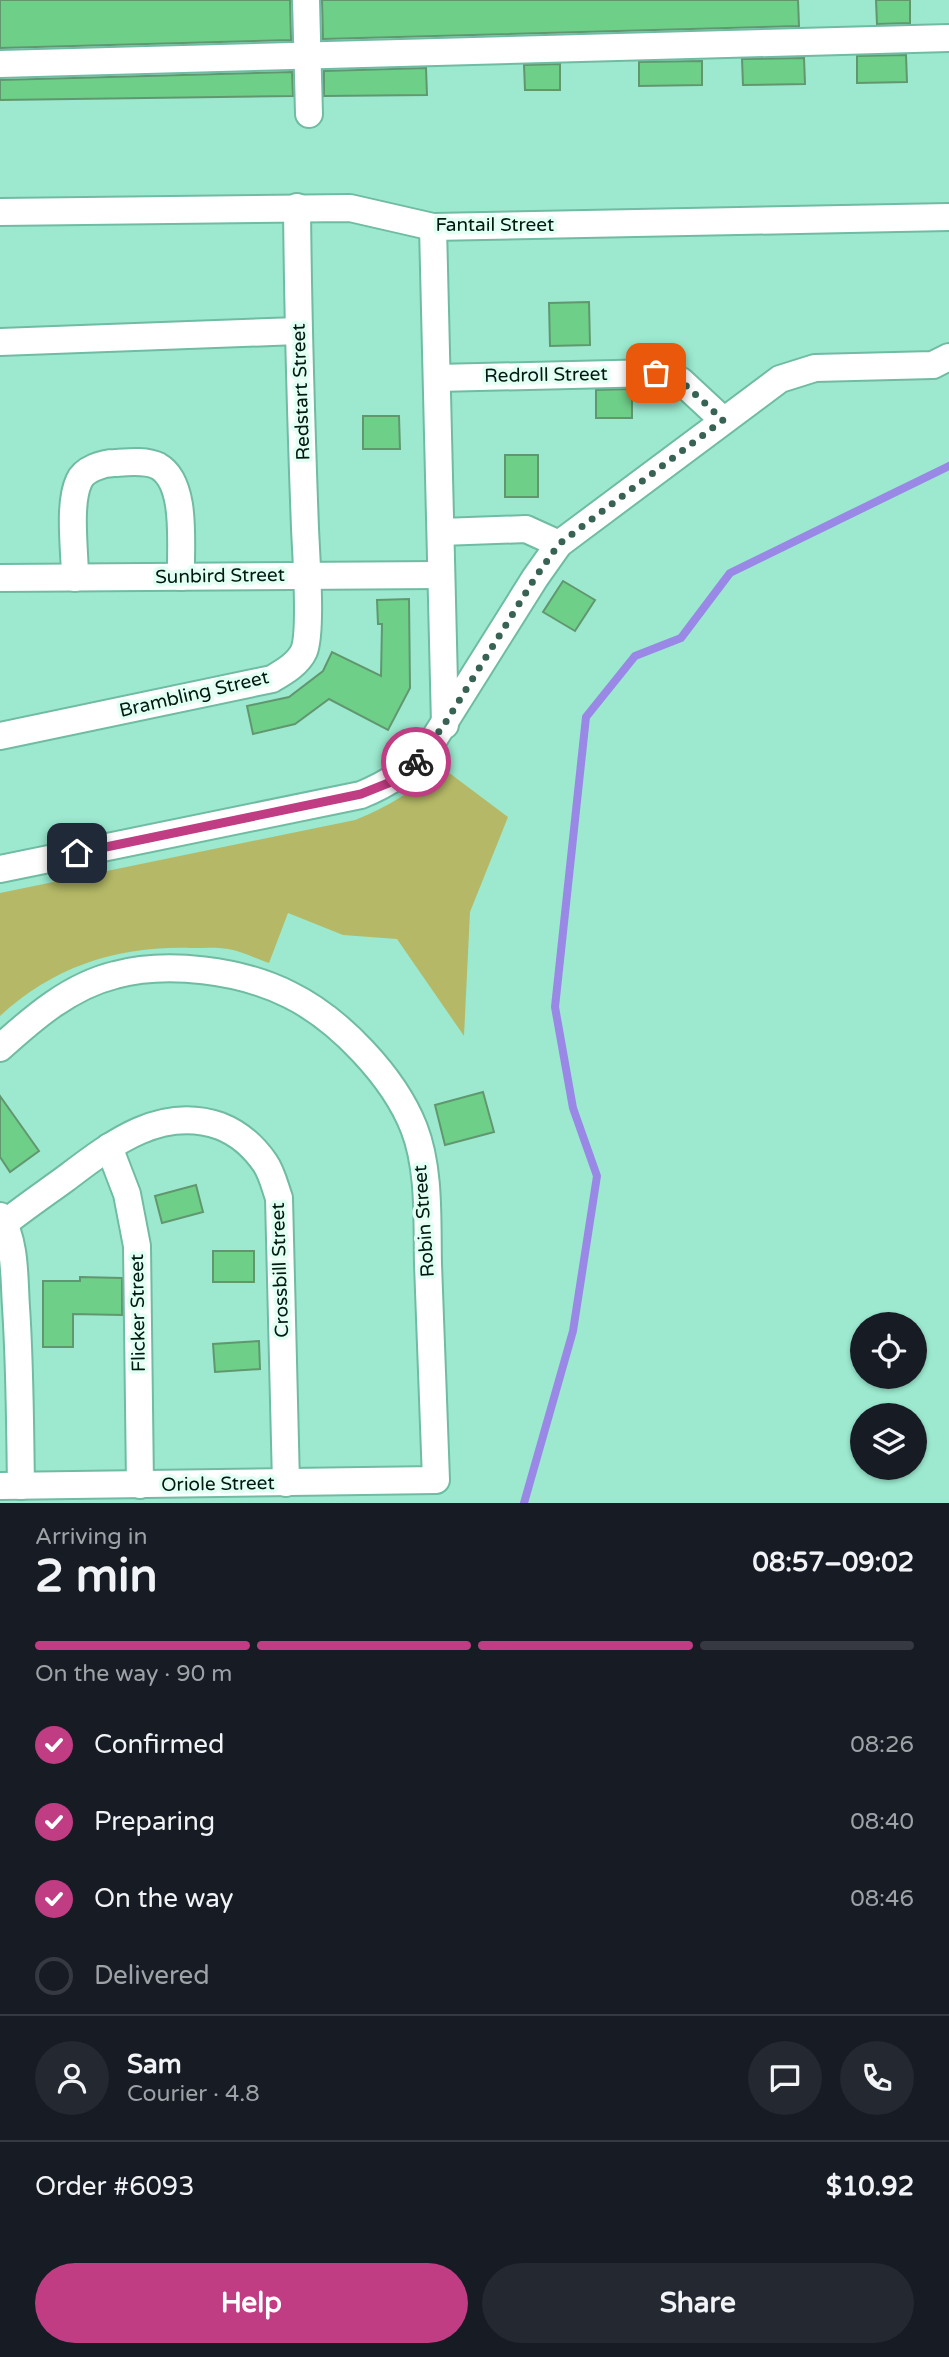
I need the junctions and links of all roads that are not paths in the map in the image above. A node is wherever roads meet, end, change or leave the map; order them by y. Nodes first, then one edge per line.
1 (306, 0) edge
2 (949, 38) edge
3 (308, 54) junction
4 (0, 64) edge
5 (309, 114) dead end
6 (298, 207) junction
7 (0, 212) edge
8 (949, 217) edge
9 (433, 226) junction
10 (298, 331) junction
11 (0, 342) edge
12 (949, 357) edge
13 (437, 378) junction
14 (723, 420) junction
15 (441, 532) junction
16 (559, 544) junction
17 (441, 575) junction
18 (306, 576) junction
19 (181, 577) junction
20 (0, 578) edge
21 (75, 578) junction
22 (444, 725) junction
23 (0, 736) edge
24 (0, 869) edge
25 (0, 1048) edge
26 (108, 1147) junction
27 (2, 1223) edge
28 (10, 1364) edge
29 (436, 1480) joint
30 (286, 1483) junction
31 (140, 1485) junction
32 (10, 1486) edge

1 - 3 street
2 - 3 street
3 - 4 street
3 - 5 street
6 - 7 street, Fantail Street
6 - 9 street, Fantail Street
6 - 10 street, Redstart Street
8 - 9 street, Fantail Street
9 - 13 street
10 - 11 street
10 - 18 street, Redstart Street
12 - 14 street
13 - 14 street, Redroll Street
13 - 15 street
14 - 16 street
15 - 16 street
15 - 17 street
16 - 22 street
17 - 18 street, Sunbird Street
17 - 22 street
18 - 19 street, Sunbird Street
18 - 23 street, Brambling Street
19 - 21 street, Sunbird Street
19 - 21 street
20 - 21 street, Sunbird Street
22 - 24 street
25 - 29 street, Robin Street
26 - 27 street, Crossbill Street
26 - 30 street, Crossbill Street
26 - 31 street, Flicker Street
27 - 28 street
28 - 32 street
29 - 30 street, Oriole Street
30 - 31 street, Oriole Street
31 - 32 street, Oriole Street

